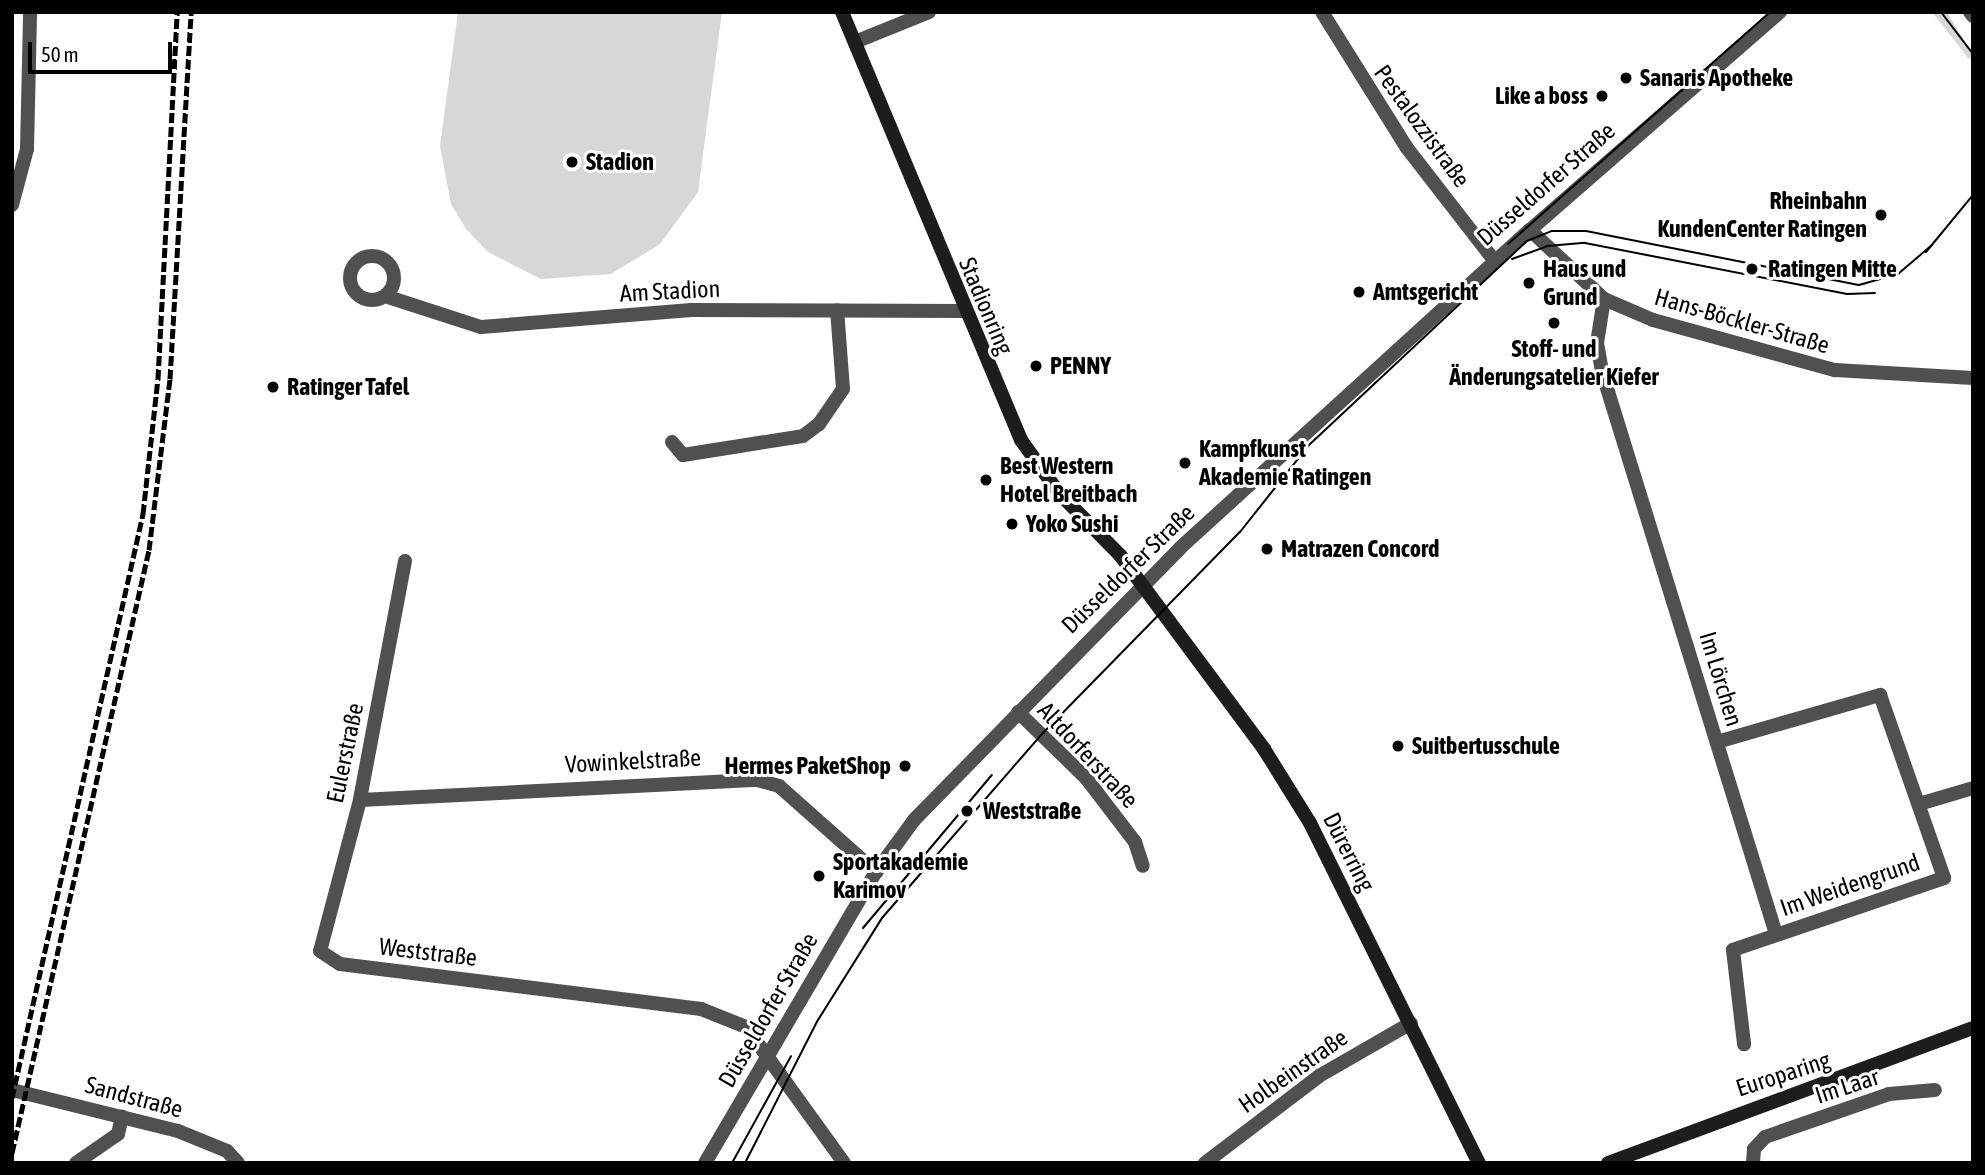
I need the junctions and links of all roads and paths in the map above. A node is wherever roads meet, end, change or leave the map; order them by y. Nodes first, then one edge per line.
1 (30, 12) edge
2 (842, 12) edge
3 (929, 12) edge
4 (1322, 12) edge
5 (1780, 12) edge
6 (855, 42) junction
7 (12, 205) edge
8 (1530, 230) junction
9 (1494, 260) junction
10 (385, 296) dead end
11 (1604, 299) junction
12 (837, 310) junction
13 (963, 311) junction
14 (1973, 378) edge
15 (672, 442) dead end
16 (405, 561) dead end
17 (1141, 585) junction
18 (1018, 712) junction
19 (1717, 742) junction
20 (1973, 788) edge
21 (359, 800) junction
22 (1919, 804) junction
23 (1143, 866) dead end
24 (876, 872) junction
25 (1776, 934) junction
26 (320, 951) joint
27 (1411, 1023) junction
28 (1973, 1028) edge
29 (1744, 1044) dead end
30 (769, 1053) junction
31 (12, 1090) edge
32 (1935, 1090) dead end
33 (122, 1116) junction
34 (76, 1163) edge
35 (238, 1163) edge
36 (705, 1163) edge
37 (844, 1163) edge
38 (1205, 1163) edge
39 (1479, 1163) edge
40 (1608, 1163) edge
41 (1753, 1163) edge

1 - 7 street
2 - 6 main road, Stadionring
3 - 6 street
4 - 9 street, Pestalozzistraße
5 - 8 street, Düsseldorfer Straße
6 - 13 main road, Stadionring
8 - 9 street, Düsseldorfer Straße
8 - 11 street, Hans-Böckler-Straße
9 - 17 street, Düsseldorfer Straße
10 - 12 street, Am Stadion
11 - 14 street, Hans-Böckler-Straße
11 - 19 street, Im Lörchen
12 - 13 street, Am Stadion
12 - 15 street
13 - 17 main road, Stadionring
16 - 21 street, Eulerstraße
17 - 18 street, Düsseldorfer Straße
17 - 27 main road, Dürerring
18 - 23 street, Altdorferstraße
18 - 24 street, Düsseldorfer Straße
19 - 22 street, Im Weidengrund
19 - 25 street, Im Lörchen
20 - 22 street
21 - 24 street, Vowinkelstraße
21 - 26 street, Eulerstraße
22 - 25 street, Im Weidengrund
24 - 30 street, Düsseldorfer Straße
25 - 29 street
26 - 30 street, Weststraße
27 - 38 street, Holbeinstraße
27 - 39 main road, Dürerring
28 - 40 main road, Europaring
30 - 36 street, Düsseldorfer Straße
30 - 37 street, Weststraße
31 - 33 street, Sandstraße
32 - 41 street, Im Laar
33 - 34 street
33 - 35 street, Sandstraße

